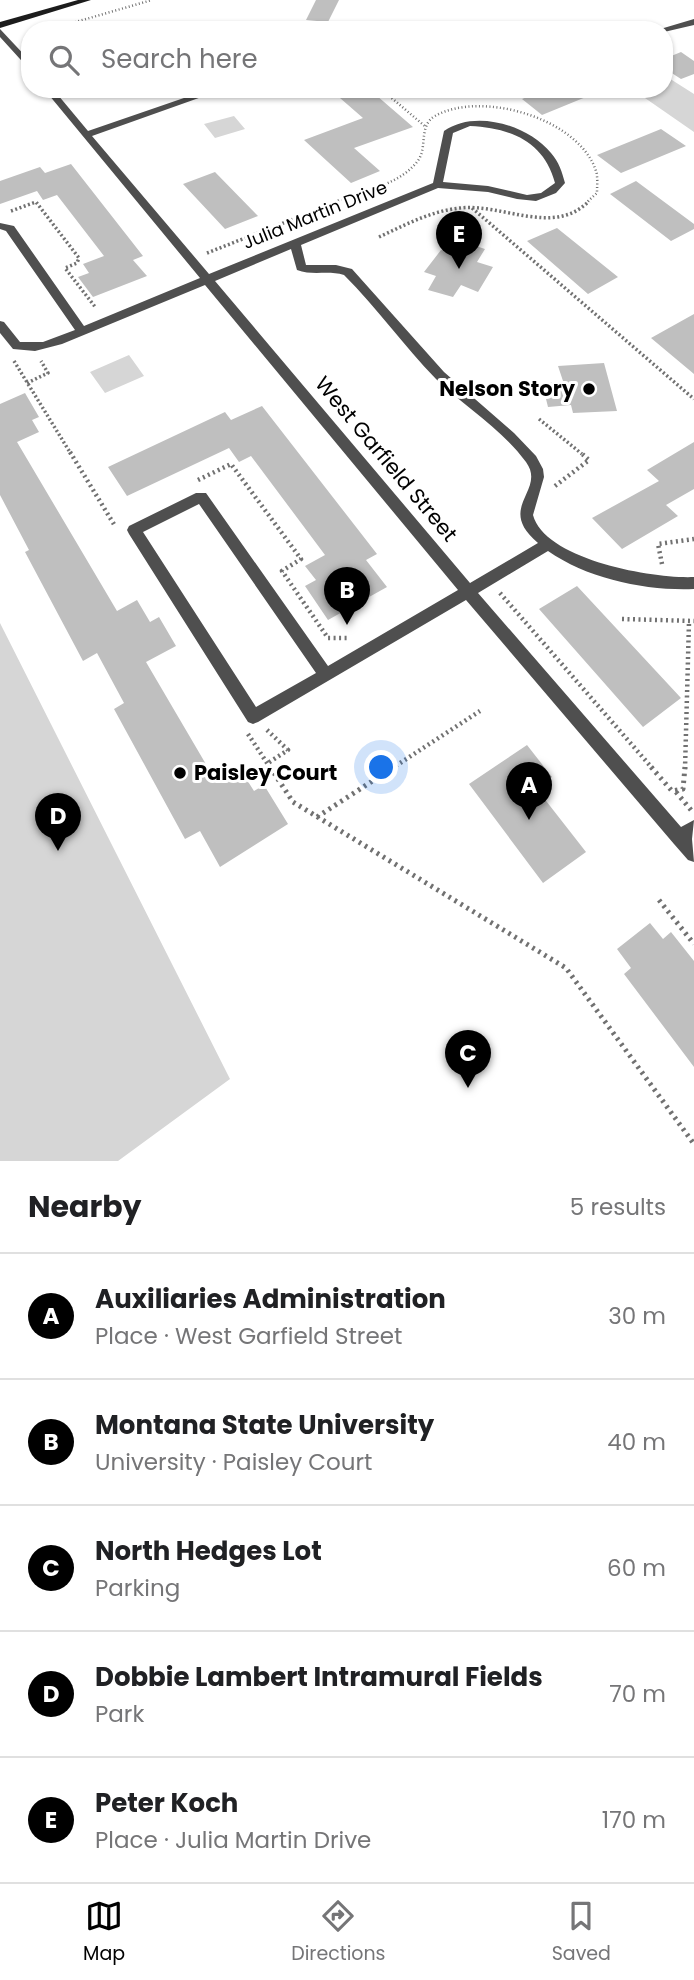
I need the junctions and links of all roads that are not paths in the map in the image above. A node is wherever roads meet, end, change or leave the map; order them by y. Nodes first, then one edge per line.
1 (86, 0) edge
2 (694, 22) edge
3 (0, 25) edge
4 (673, 27) edge
5 (0, 32) edge
6 (21, 56) edge
7 (55, 98) edge
8 (194, 98) edge
9 (86, 135) junction
10 (438, 186) junction
11 (0, 226) edge
12 (295, 244) junction
13 (207, 280) junction
14 (0, 325) edge
15 (82, 331) junction
16 (548, 544) junction
17 (694, 583) edge
18 (468, 590) junction
19 (326, 675) junction
20 (687, 833) edge
21 (694, 854) edge

1 - 3 main road
2 - 4 street
5 - 6 street
7 - 9 street, West Garfield Street
8 - 9 street
9 - 13 street, West Garfield Street
10 - 10 street, Julia Martin Drive
10 - 12 street, Julia Martin Drive
11 - 15 street
12 - 13 street, Julia Martin Drive
12 - 16 street
13 - 15 street
13 - 18 street, West Garfield Street
14 - 15 street
16 - 17 street
16 - 18 street
18 - 19 street
18 - 20 street, West Garfield Street
19 - 19 street
20 - 21 street, West Garfield Street

